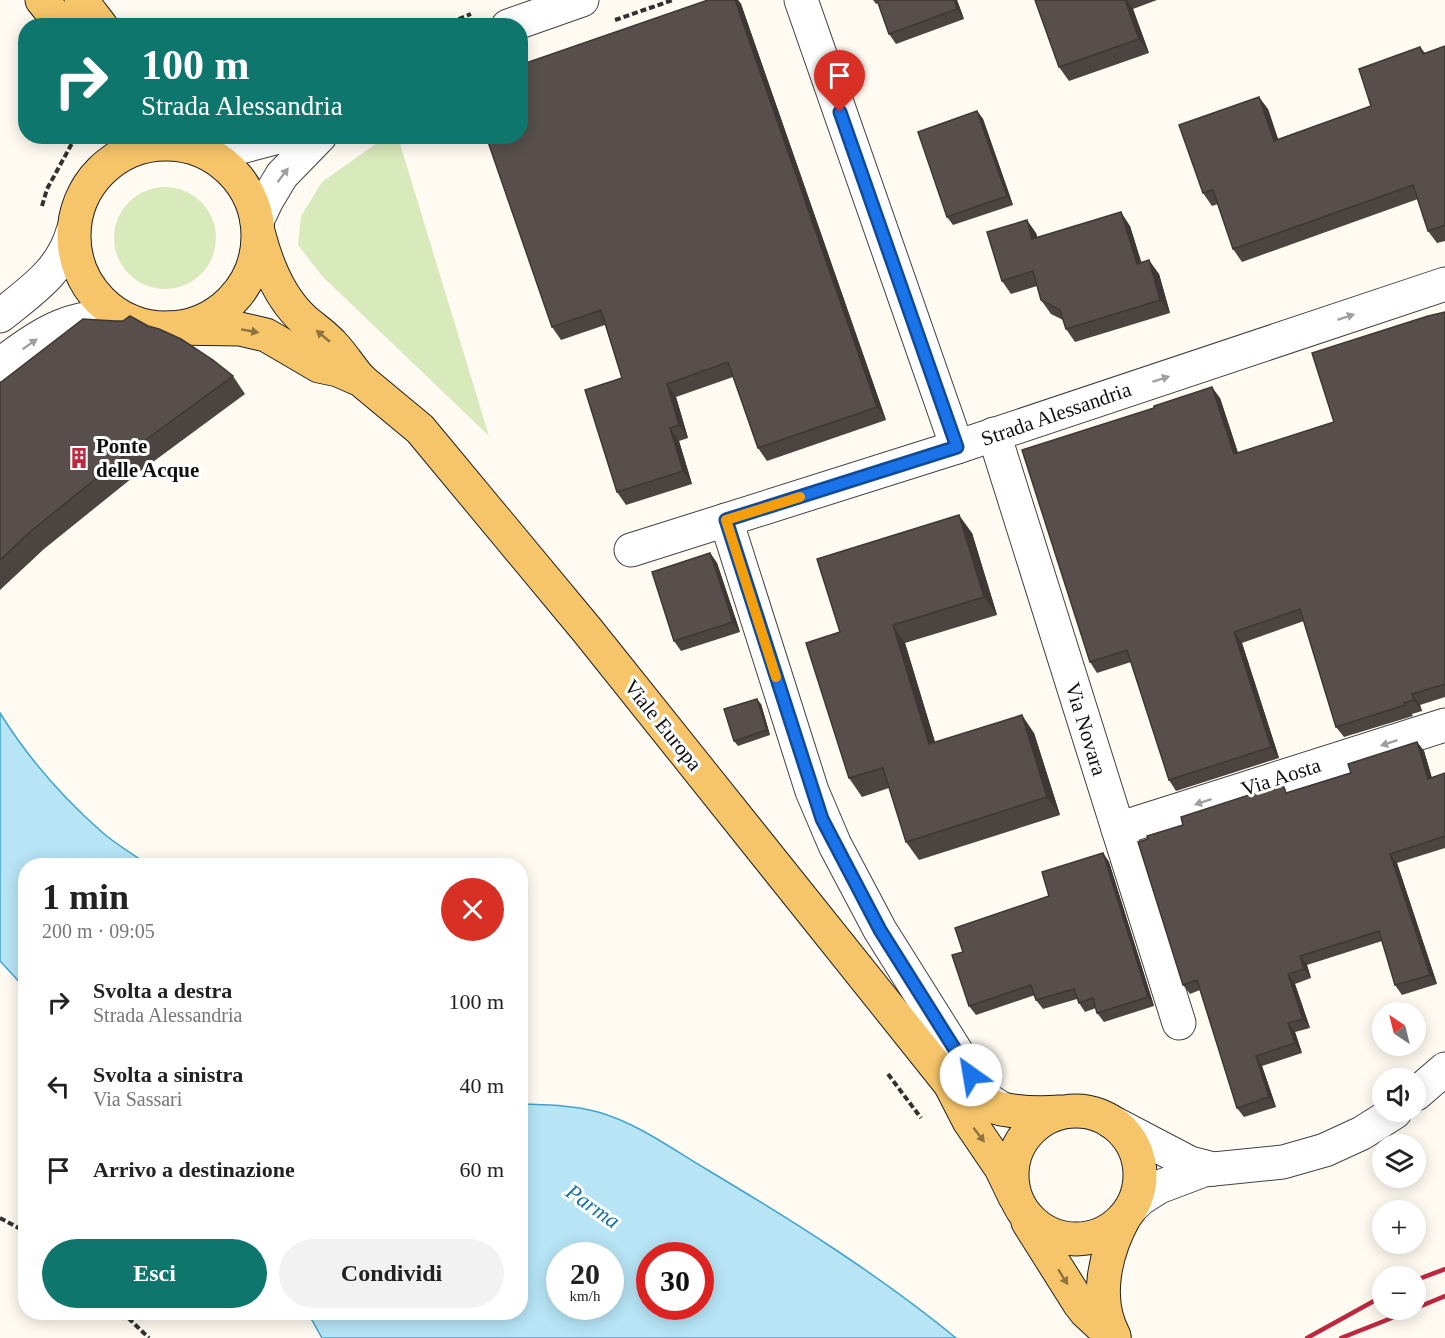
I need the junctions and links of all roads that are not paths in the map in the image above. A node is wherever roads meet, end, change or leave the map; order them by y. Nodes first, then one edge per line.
1 (42, 0) edge
2 (81, 0) edge
3 (582, 0) edge
4 (801, 0) edge
5 (57, 18) edge
6 (94, 18) edge
7 (528, 19) edge
8 (104, 144) edge
9 (154, 144) edge
10 (174, 144) edge
11 (254, 144) edge
12 (312, 144) edge
13 (196, 145) edge
14 (89, 184) junction
15 (257, 221) junction
16 (73, 231) junction
17 (1444, 290) edge
18 (0, 316) edge
19 (130, 321) junction
20 (170, 328) junction
21 (0, 366) edge
22 (361, 380) junction
23 (994, 435) junction
24 (957, 447) junction
25 (726, 520) junction
26 (632, 550) dead end
27 (1445, 725) edge
28 (1118, 829) junction
29 (1179, 1023) dead end
30 (1445, 1069) edge
31 (950, 1084) junction
32 (1426, 1086) edge
33 (1002, 1109) junction
34 (1068, 1112) junction
35 (1110, 1121) junction
36 (1379, 1122) edge
37 (1213, 1169) junction
38 (1018, 1203) junction
39 (1128, 1212) junction
40 (1115, 1338) edge

1 - 5 main road
2 - 6 main road
3 - 7 street
4 - 24 street
8 - 14 main road
9 - 14 main road
10 - 13 main road
11 - 13 street
15 -> 12 street
13 - 15 main road
14 - 16 main road
15 - 20 main road
22 -> 15 main road, Viale Europa
16 - 18 street
16 - 19 main road
23 -> 17 street, Strada Alessandria
19 - 20 main road
21 -> 19 street
20 -> 22 main road, Viale Europa
22 - 31 main road, Viale Europa
23 - 24 street, Strada Alessandria
23 - 28 street, Via Novara
24 - 25 street, Strada Alessandria
25 - 26 street, Strada Alessandria
25 - 33 street
27 -> 28 street, Via Aosta
28 - 29 street, Via Novara
30 - 32 street
31 - 33 main road
31 -> 38 main road
33 - 34 main road
34 - 35 main road
34 - 38 main road
35 - 37 street
35 - 39 main road
36 - 37 street
37 - 39 street
38 - 39 main road
38 -> 40 main road
39 - 40 main road

